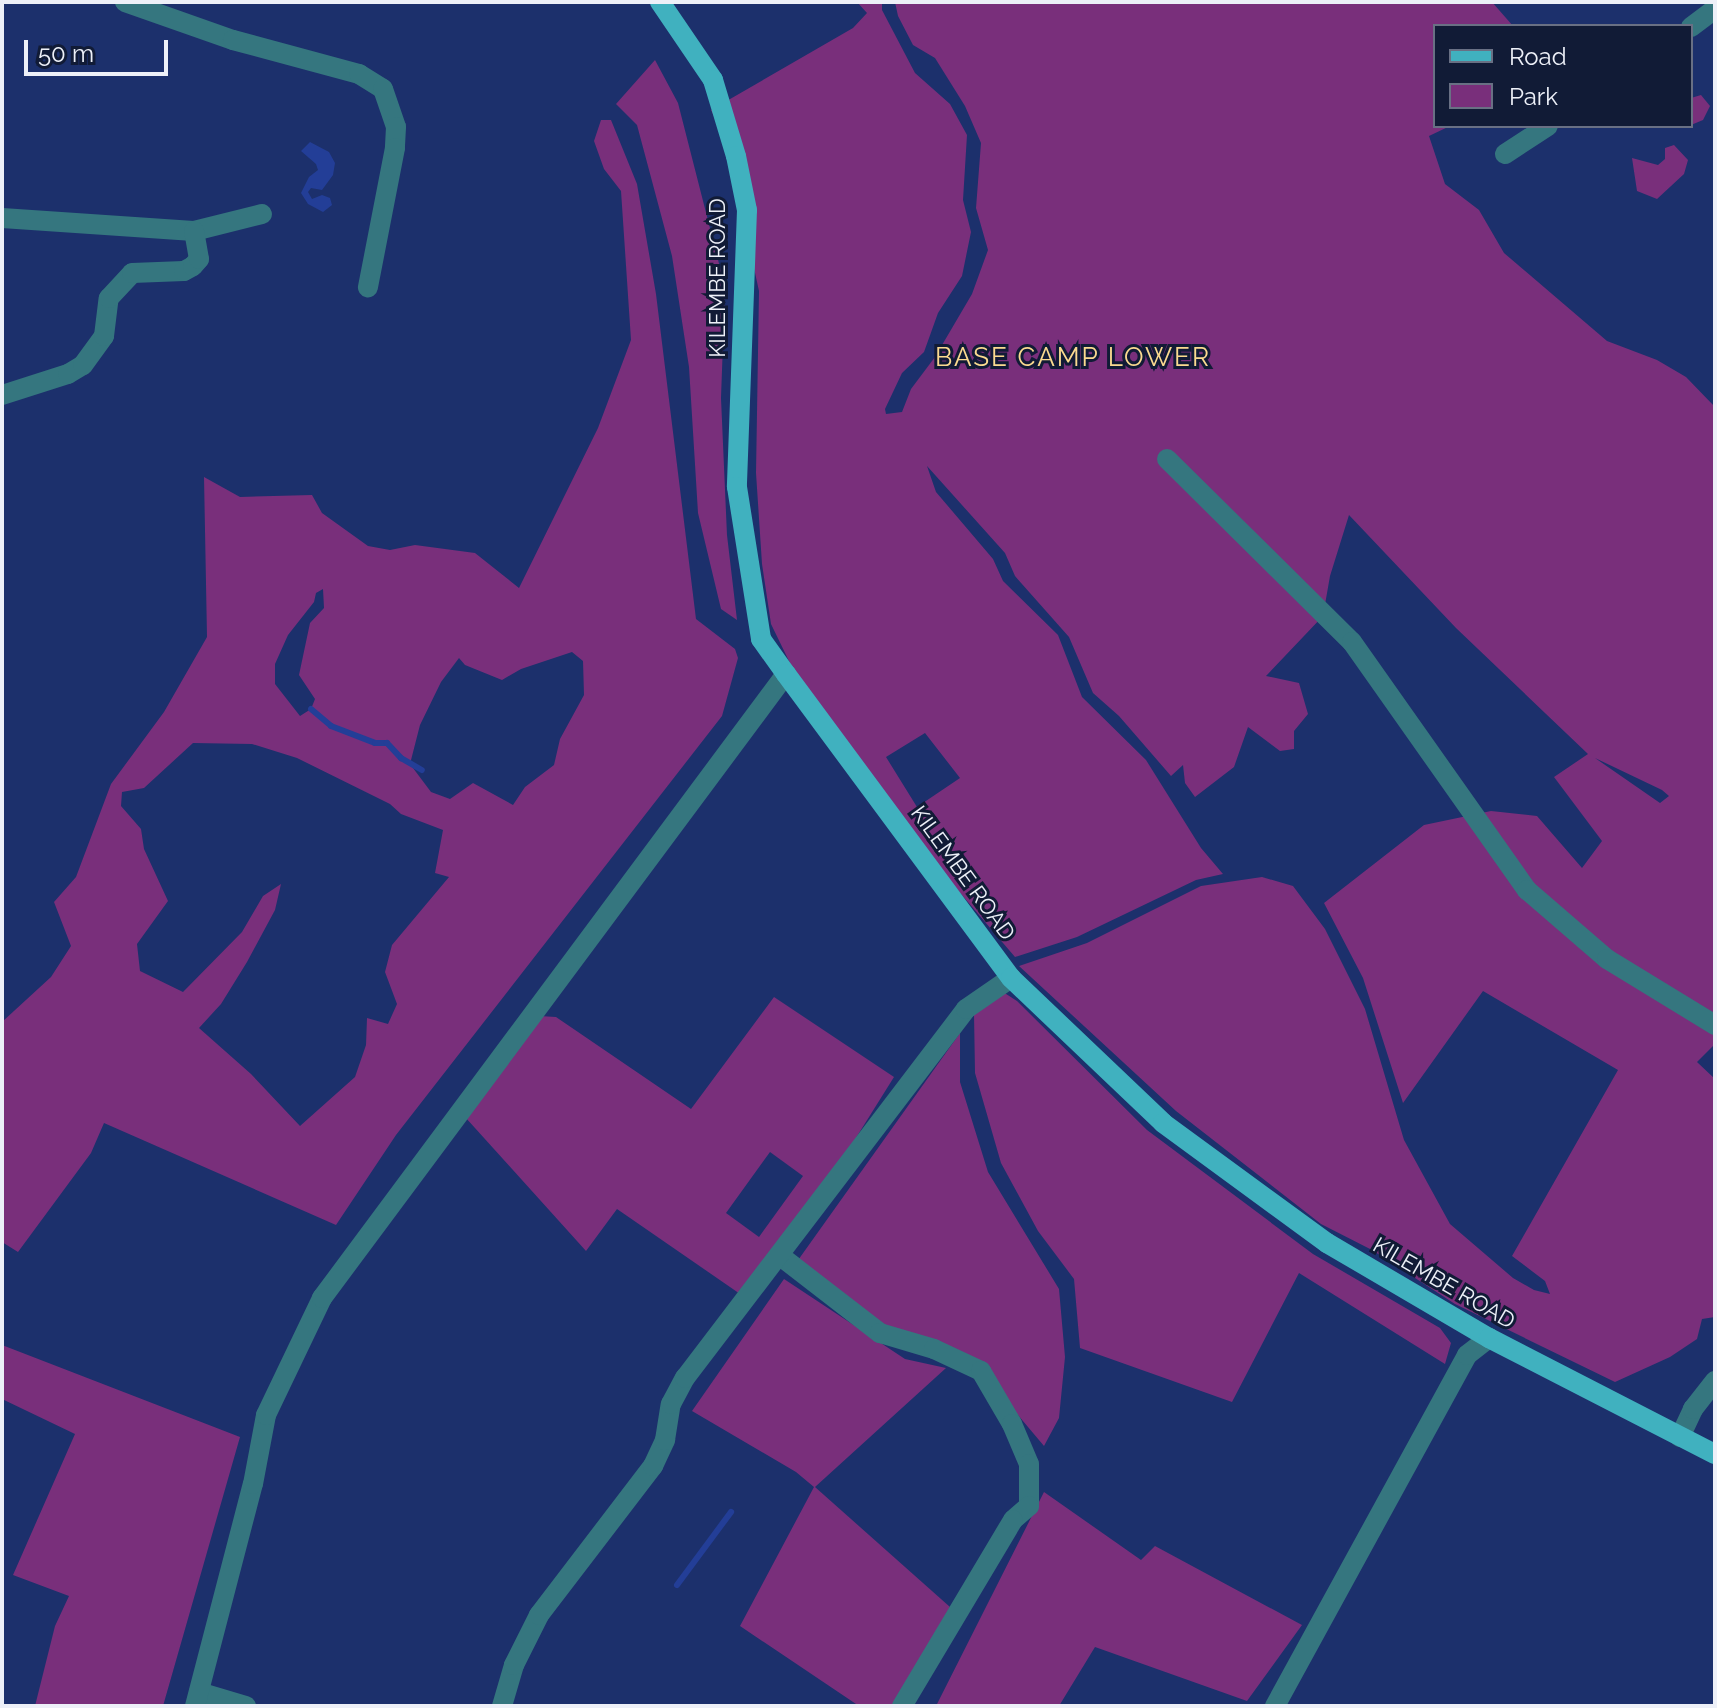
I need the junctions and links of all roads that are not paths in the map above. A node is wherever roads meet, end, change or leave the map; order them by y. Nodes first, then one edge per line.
1 (125, 2) edge
2 (660, 2) edge
3 (1715, 9) edge
4 (676, 12) edge
5 (1693, 26) edge
6 (1545, 128) edge
7 (1505, 154) dead end
8 (262, 214) dead end
9 (2, 218) edge
10 (194, 231) junction
11 (368, 287) dead end
12 (2, 395) edge
13 (1167, 459) dead end
14 (786, 674) junction
15 (1011, 978) junction
16 (1715, 1025) edge
17 (779, 1255) junction
18 (1489, 1338) junction
19 (1715, 1381) edge
20 (1680, 1437) junction
21 (1715, 1454) edge
22 (197, 1699) edge
23 (246, 1706) edge
24 (502, 1706) edge
25 (902, 1706) edge
26 (1275, 1706) edge

1 - 11 street
2 - 4 main road, KILEMBE ROAD
3 - 5 street
4 - 14 main road, KILEMBE ROAD
6 - 7 street
8 - 10 street
9 - 10 street
10 - 12 street
13 - 16 street
14 - 15 main road, KILEMBE ROAD
14 - 22 street
15 - 17 street
15 - 18 main road, KILEMBE ROAD
17 - 24 street
17 - 25 street
18 - 20 main road, KILEMBE ROAD
18 - 26 street
19 - 20 street
20 - 21 main road, KILEMBE ROAD
22 - 23 street

